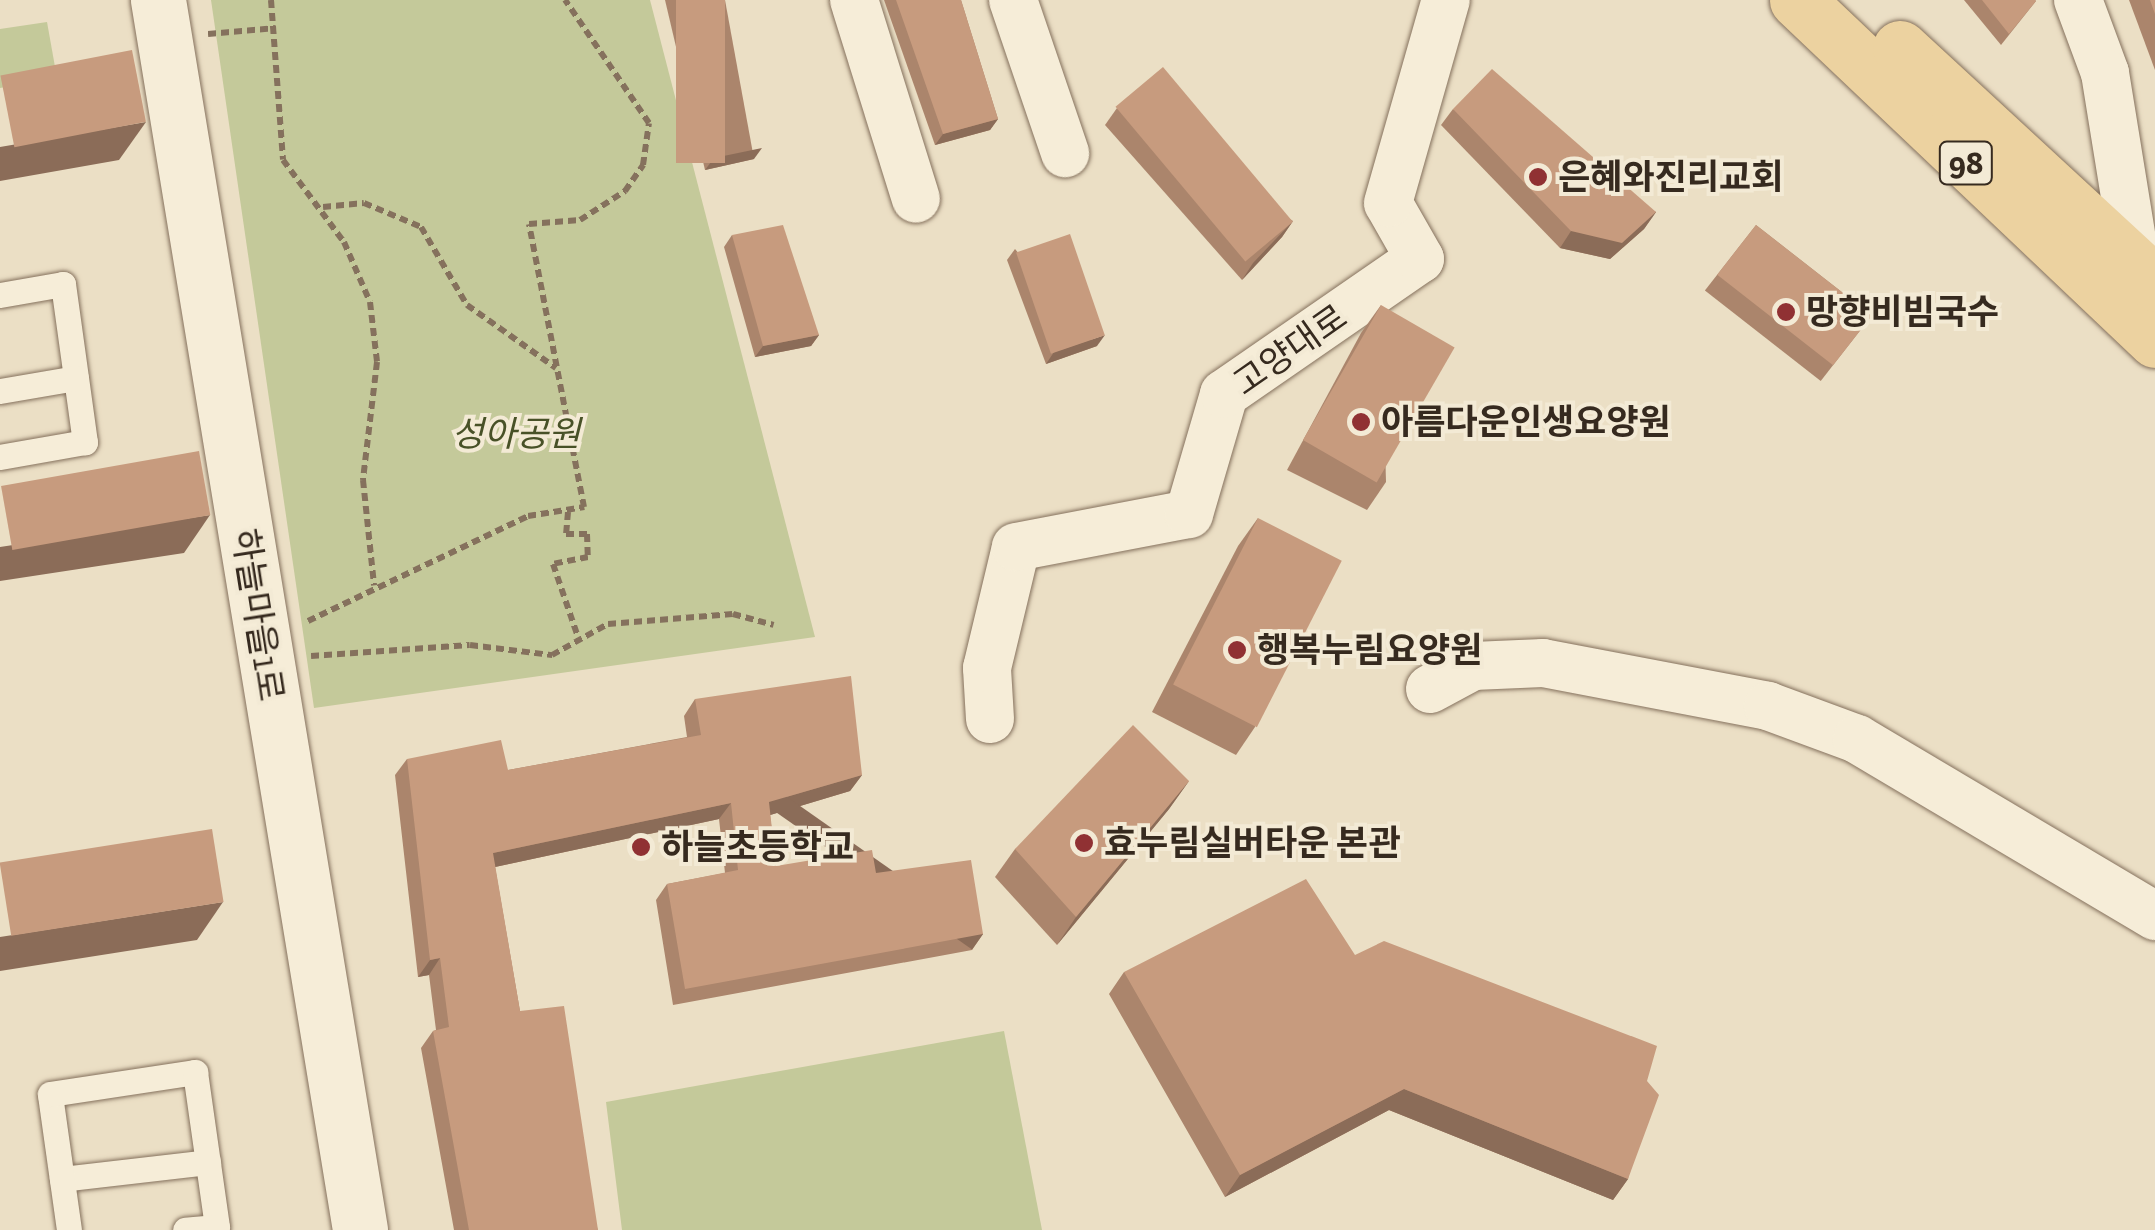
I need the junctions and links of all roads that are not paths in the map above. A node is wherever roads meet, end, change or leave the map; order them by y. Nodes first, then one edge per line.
1 (158, 0) edge
2 (854, 0) edge
3 (1013, 0) edge
4 (1446, 0) edge
5 (1797, 0) edge
6 (1848, 0) edge
7 (2078, 0) edge
8 (1065, 153) dead end
9 (916, 199) dead end
10 (0, 295) edge
11 (2147, 304) edge
12 (76, 378) junction
13 (0, 391) edge
14 (0, 457) edge
15 (1430, 690) dead end
16 (990, 719) dead end
17 (2155, 916) edge
18 (208, 1162) junction
19 (62, 1179) junction
20 (69, 1230) edge
21 (185, 1230) edge
22 (360, 1230) edge

1 - 22 street, 하늘마을1로
2 - 9 street
3 - 8 street
4 - 16 street, 고양대로
5 - 11 main road, 98
6 - 11 main road
7 - 11 street
10 - 12 lane
12 - 13 lane
12 - 14 lane
15 - 17 street
18 - 19 lane
18 - 19 lane
18 - 21 lane
19 - 20 lane

